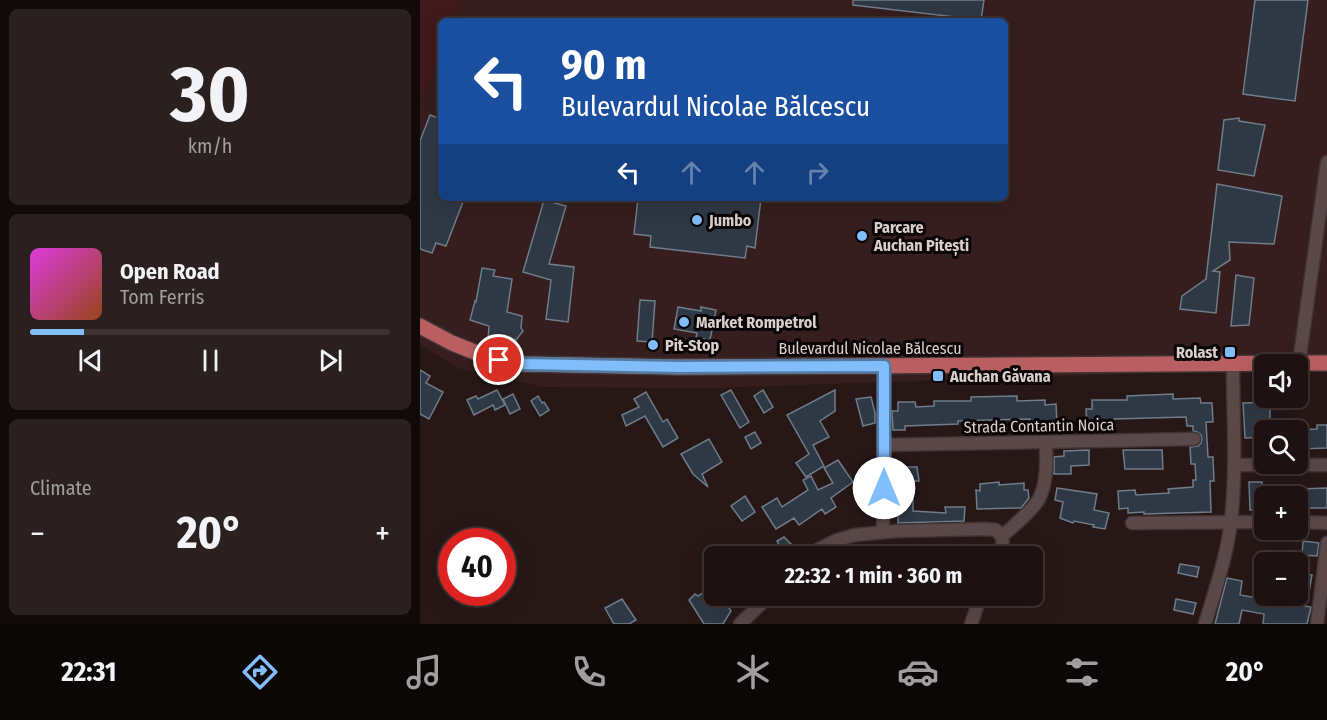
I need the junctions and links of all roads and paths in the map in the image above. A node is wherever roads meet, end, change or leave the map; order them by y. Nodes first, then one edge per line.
1 (1327, 162) edge
2 (420, 326) edge
3 (1300, 354) edge
4 (1308, 363) edge
5 (1327, 363) edge
6 (1233, 364) junction
7 (1254, 364) edge
8 (884, 366) junction
9 (1194, 439) dead end
10 (1046, 442) junction
11 (884, 445) junction
12 (1234, 465) junction
13 (1327, 465) edge
14 (1231, 521) junction
15 (1254, 522) edge
16 (1308, 522) edge
17 (1132, 523) dead end
18 (1327, 523) edge
19 (883, 532) junction
20 (1002, 536) junction
21 (1327, 543) edge
22 (825, 546) edge
23 (1002, 546) edge
24 (759, 606) edge
25 (977, 606) edge
26 (740, 624) edge
27 (971, 624) edge
28 (1205, 624) edge
29 (1317, 624) edge

1 - 3 street
2 - 8 main road, Bulevardul Nicolae Bălcescu
4 - 5 main road, Bulevardul Nicolae Bălcescu
6 - 7 main road, Bulevardul Nicolae Bălcescu
6 - 8 main road, Bulevardul Nicolae Bălcescu
6 - 12 street
8 - 11 street
9 - 10 street, Strada Contantin Noica
10 - 11 street, Strada Contantin Noica
10 - 20 street
11 - 19 street
12 - 13 street
12 - 14 street
14 - 15 street
14 - 17 street
14 - 28 street
16 - 18 street
19 - 20 street
19 - 22 street
20 - 23 street
21 - 29 street
24 - 26 street
25 - 27 street

